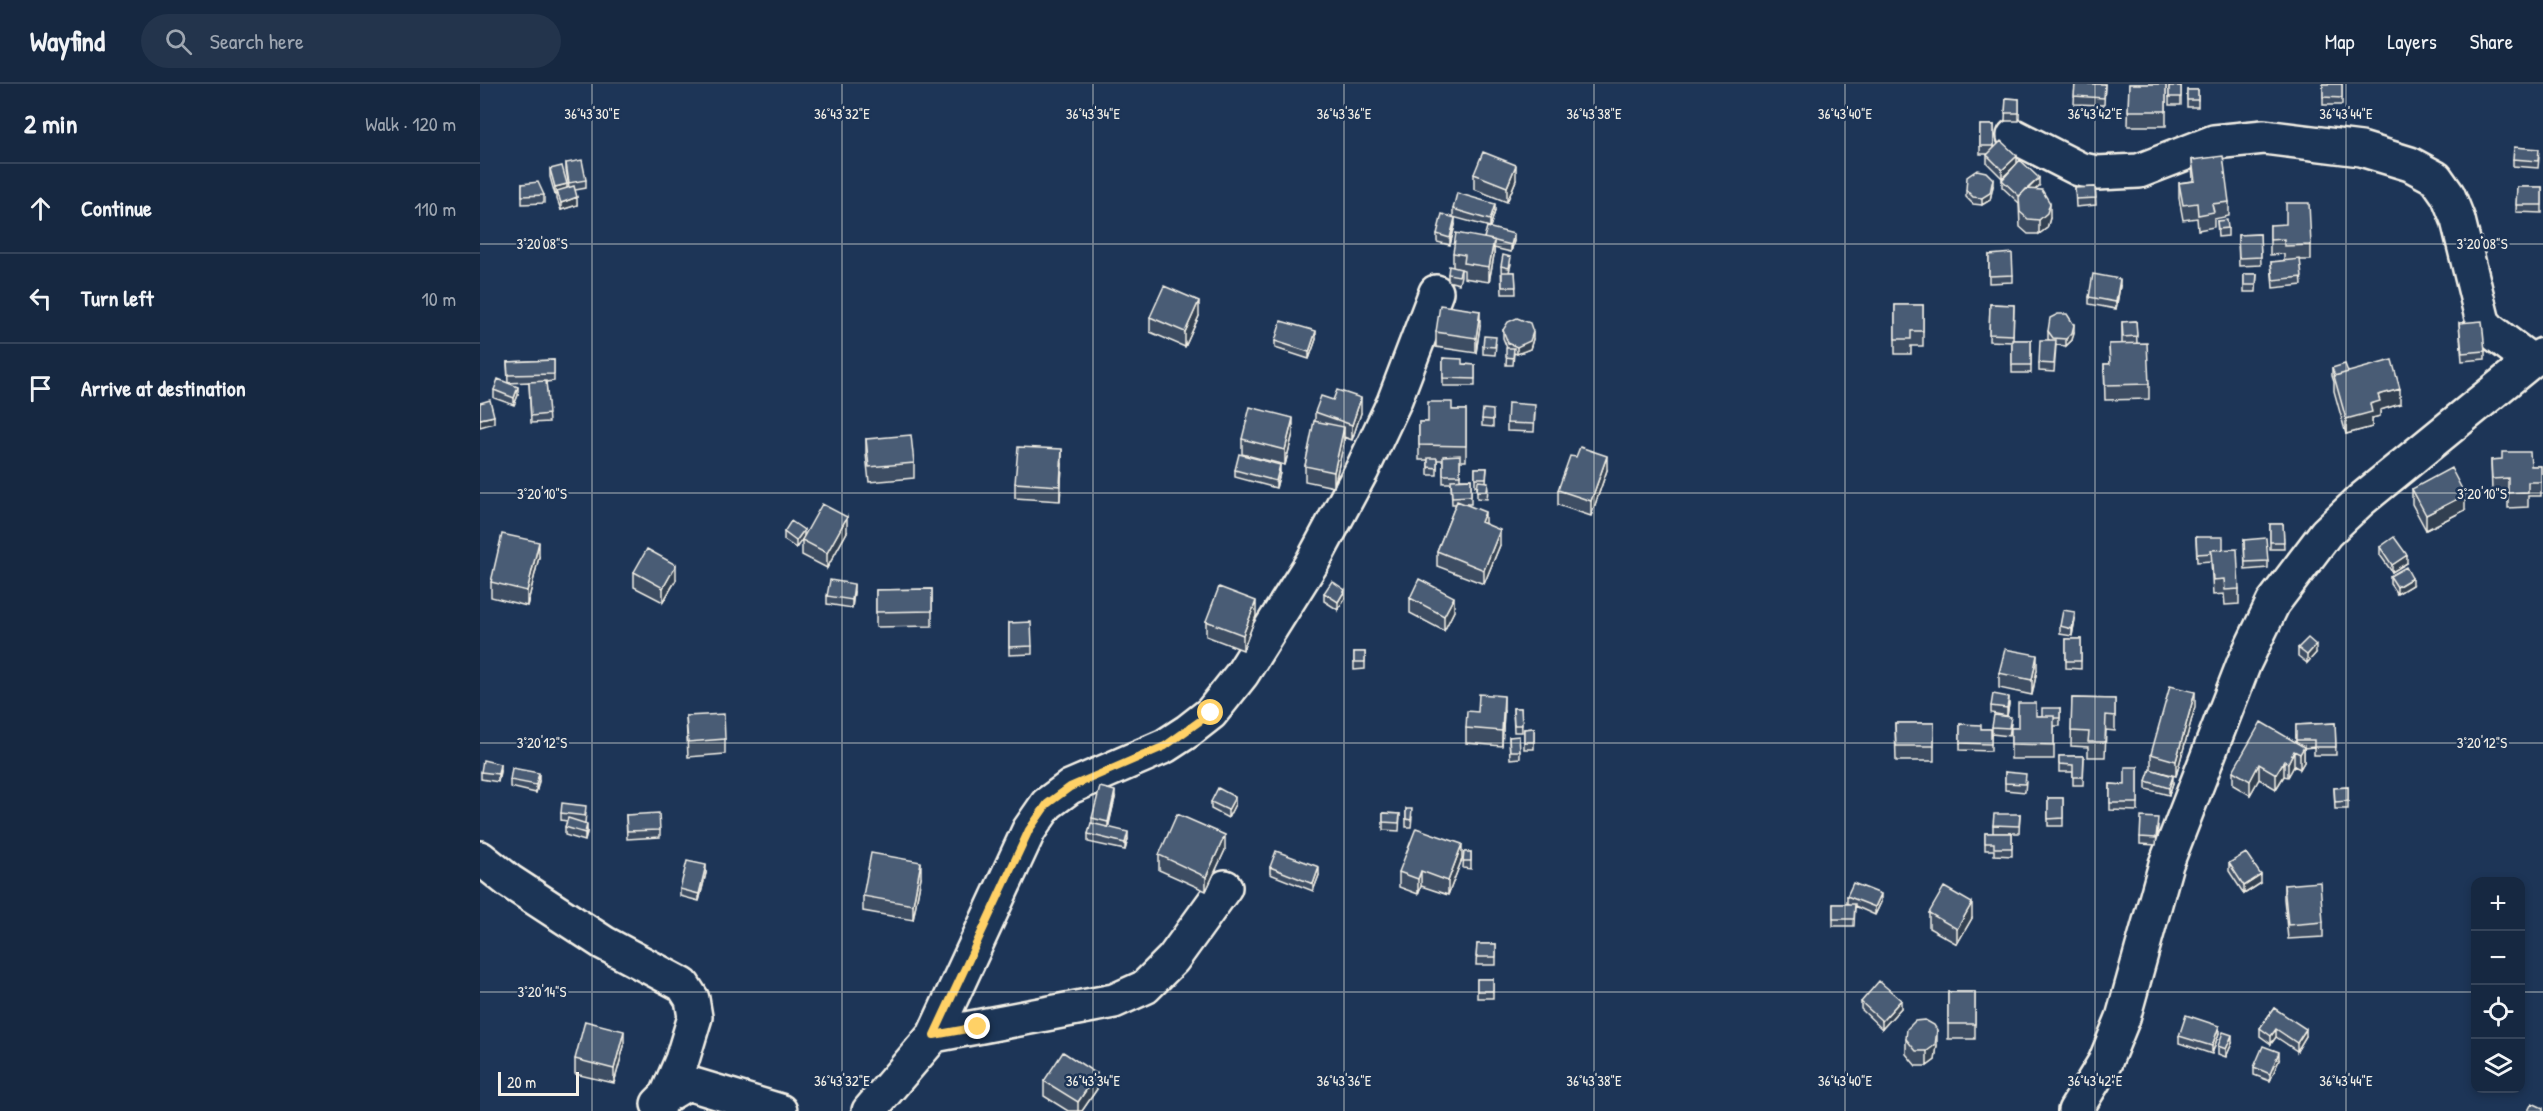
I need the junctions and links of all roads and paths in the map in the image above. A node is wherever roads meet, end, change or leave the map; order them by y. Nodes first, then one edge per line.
1 (2014, 136) dead end
2 (1436, 292) dead end
3 (2537, 358) edge
4 (480, 858) edge
5 (1225, 887) dead end
6 (934, 1035) junction
7 (660, 1103) edge
8 (780, 1111) edge
9 (868, 1111) edge
10 (2075, 1111) edge

1 - 3 street
2 - 6 street
3 - 10 street
4 - 7 street
5 - 6 street
6 - 9 street
7 - 8 street

